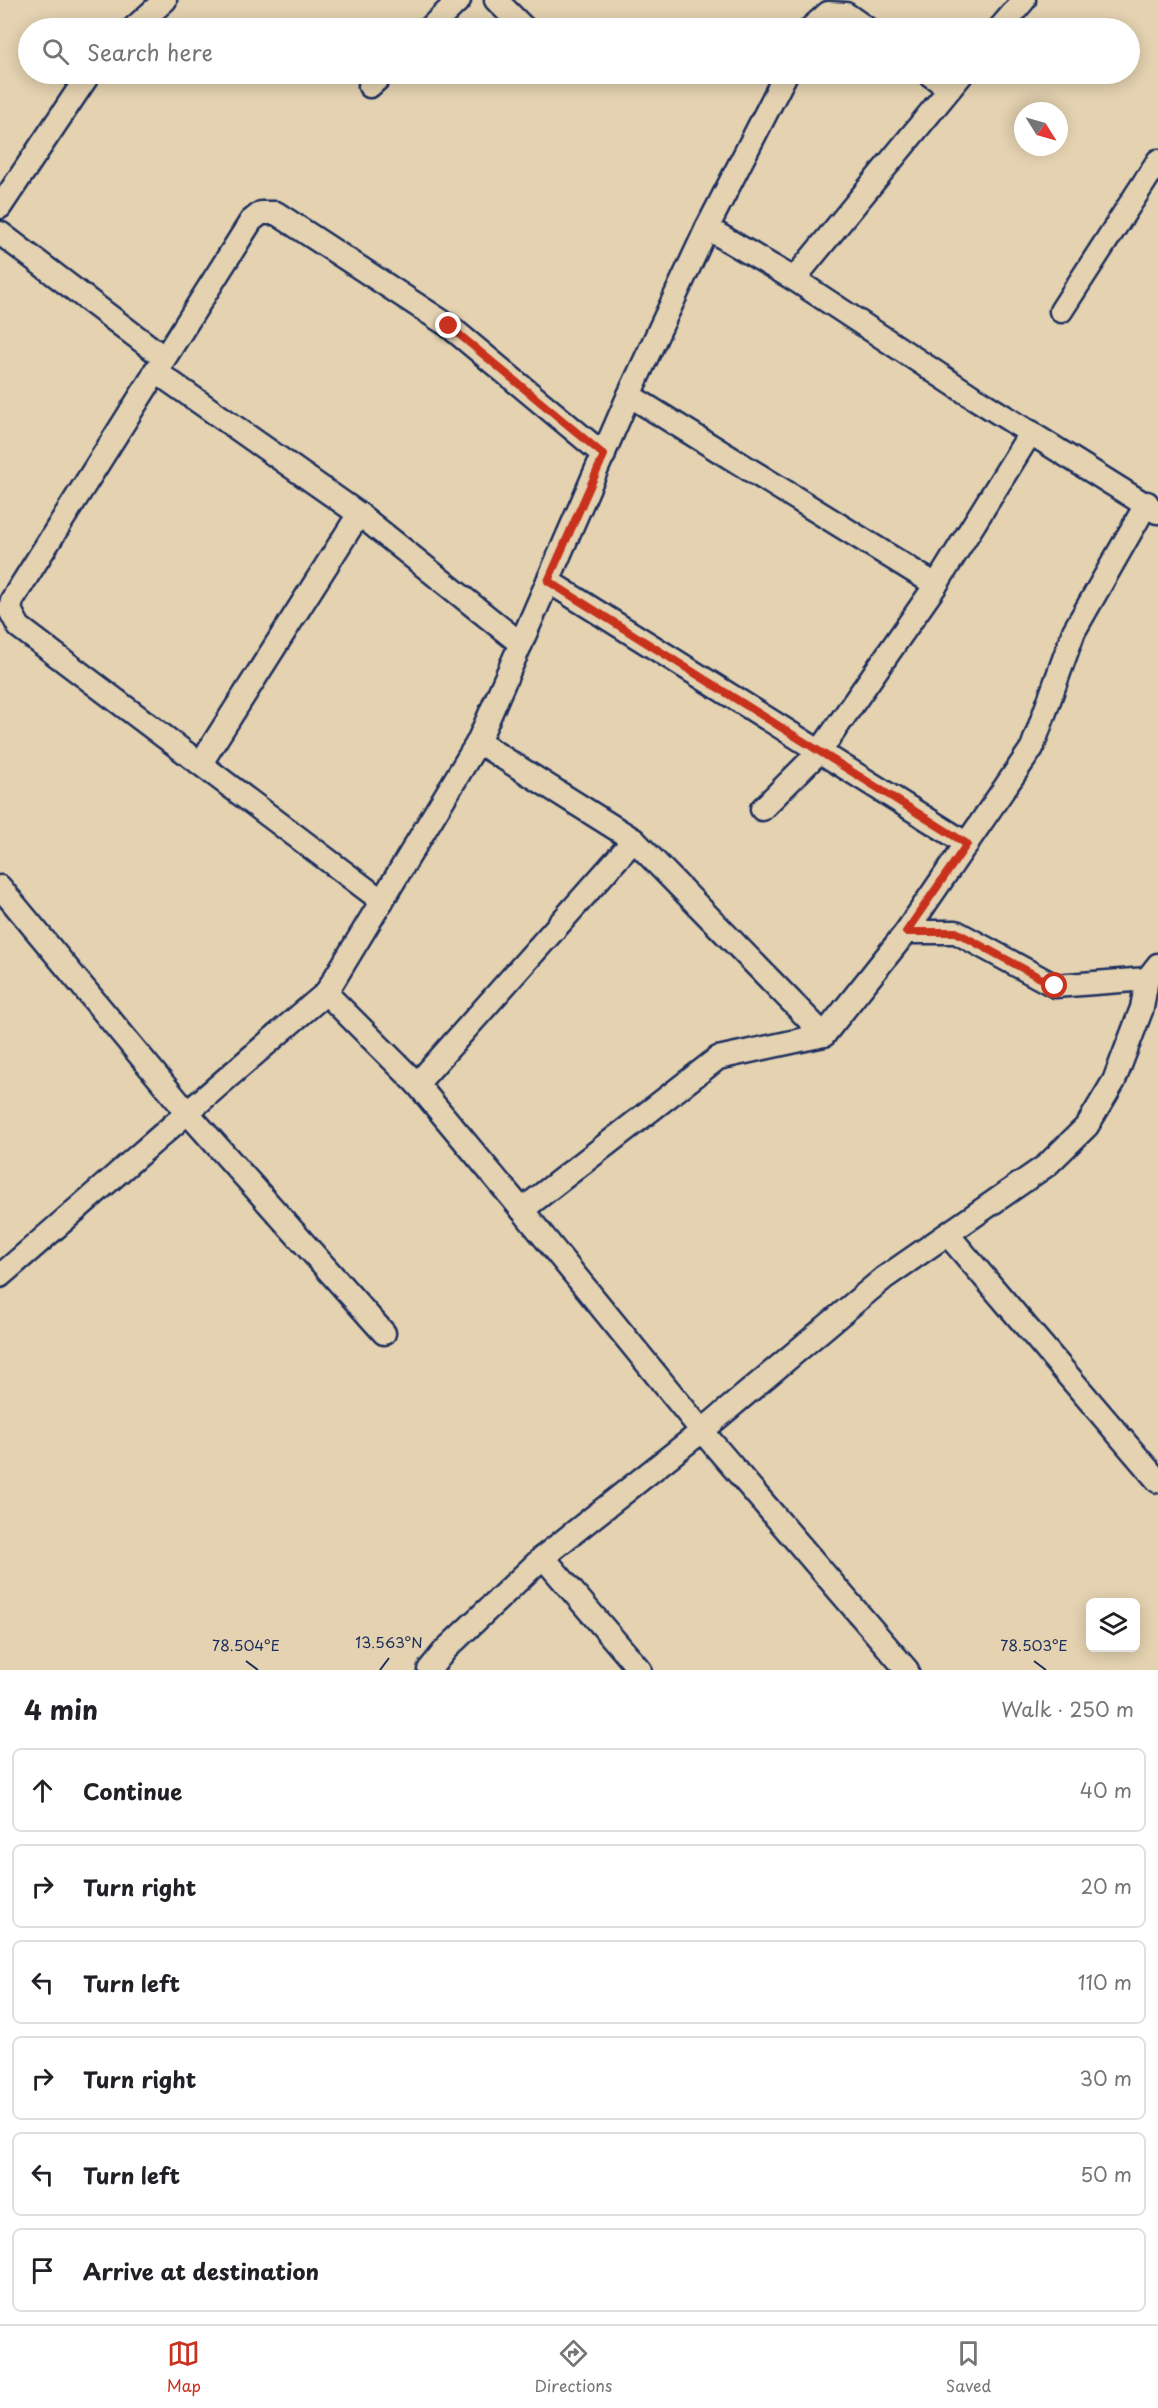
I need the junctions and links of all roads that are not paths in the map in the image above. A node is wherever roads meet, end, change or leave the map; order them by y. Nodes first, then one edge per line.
1 (165, 0) edge
2 (459, 0) edge
3 (496, 0) edge
4 (1024, 0) edge
5 (146, 18) edge
6 (440, 18) edge
7 (514, 18) edge
8 (822, 18) edge
9 (852, 18) edge
10 (1009, 18) edge
11 (82, 84) edge
12 (781, 84) edge
13 (954, 84) edge
14 (1158, 162) edge
15 (0, 207) edge
16 (707, 228) junction
17 (0, 233) edge
18 (794, 279) junction
19 (1061, 311) dead end
20 (159, 364) junction
21 (629, 395) junction
22 (1030, 432) junction
23 (604, 455) junction
24 (1152, 508) edge
25 (359, 514) junction
26 (548, 581) junction
27 (936, 585) junction
28 (521, 644) junction
29 (478, 742) junction
30 (820, 752) junction
31 (201, 763) junction
32 (762, 808) dead end
33 (634, 840) junction
34 (967, 844) junction
35 (0, 887) edge
36 (382, 901) junction
37 (906, 932) junction
38 (1153, 972) edge
39 (326, 993) junction
40 (824, 1035) junction
41 (417, 1084) junction
42 (186, 1111) junction
43 (522, 1210) junction
44 (949, 1236) junction
45 (0, 1276) edge
46 (384, 1333) dead end
47 (702, 1431) junction
48 (1158, 1481) edge
49 (543, 1557) junction
50 (429, 1670) edge
51 (640, 1670) edge
52 (907, 1670) edge

1 - 5 street
2 - 6 street
3 - 7 street
4 - 10 street
8 - 9 street
11 - 15 street
12 - 16 street
13 - 18 street
14 - 19 street
16 - 18 street
16 - 21 street
17 - 20 street
18 - 22 street
20 - 23 street
20 - 25 street
20 - 31 street
21 - 23 street
21 - 27 street
22 - 24 street
22 - 27 street
23 - 26 street
24 - 34 street
25 - 28 street
25 - 31 street
26 - 28 street
26 - 30 street
27 - 30 street
28 - 29 street
29 - 33 street
29 - 36 street
30 - 32 street
30 - 34 street
31 - 36 street
33 - 40 street
33 - 41 street
34 - 37 street
35 - 42 street
36 - 39 street
37 - 38 street
37 - 40 street
38 - 44 street
39 - 41 street
39 - 42 street
40 - 43 street
41 - 43 street
42 - 45 street
42 - 46 street
43 - 47 street
44 - 47 street
44 - 48 street
47 - 49 street
47 - 52 street
49 - 50 street
49 - 51 street

